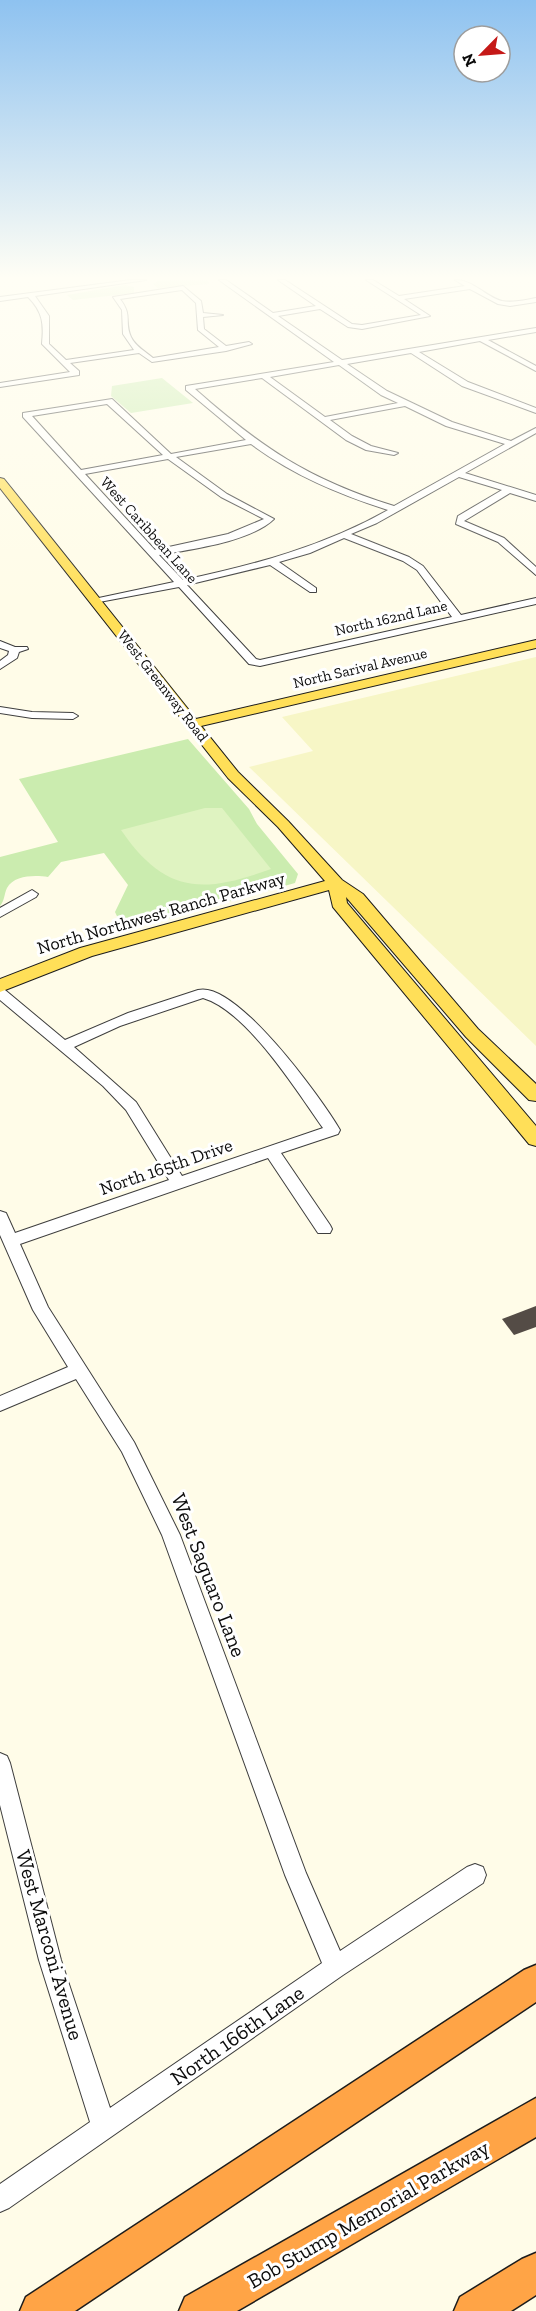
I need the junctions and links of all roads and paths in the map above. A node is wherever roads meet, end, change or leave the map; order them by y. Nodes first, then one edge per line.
1 (190, 388) edge
2 (281, 388) edge
3 (380, 388) edge
4 (475, 388) edge
5 (405, 404) junction
6 (536, 411) edge
7 (324, 419) junction
8 (536, 430) edge
9 (253, 441) junction
10 (512, 444) junction
11 (394, 453) dead end
12 (167, 456) junction
13 (78, 473) junction
14 (458, 474) junction
15 (0, 481) edge
16 (509, 490) junction
17 (536, 498) edge
18 (394, 509) junction
19 (345, 535) junction
20 (153, 553) junction
21 (272, 562) junction
22 (536, 572) edge
23 (180, 584) junction
24 (313, 590) dead end
25 (97, 601) junction
26 (536, 601) edge
27 (458, 618) junction
28 (0, 644) edge
29 (536, 644) edge
30 (253, 662) joint
31 (0, 666) edge
32 (0, 710) edge
33 (73, 716) dead end
34 (192, 724) junction
35 (336, 883) junction
36 (32, 894) dead end
37 (0, 914) edge
38 (0, 986) edge
39 (0, 993) edge
40 (65, 1046) junction
41 (536, 1095) edge
42 (536, 1139) edge
43 (272, 1152) junction
44 (179, 1183) junction
45 (0, 1218) edge
46 (324, 1229) dead end
47 (12, 1240) junction
48 (79, 1370) junction
49 (0, 1404) edge
50 (0, 1763) edge
51 (475, 1875) dead end
52 (335, 1967) junction
53 (536, 1982) edge
54 (536, 2116) edge
55 (104, 2127) junction
56 (0, 2199) edge
57 (536, 2273) edge
58 (40, 2311) edge
59 (199, 2311) edge
60 (474, 2311) edge

1 - 9 street
2 - 7 street
3 - 5 street
4 - 6 street
5 - 7 street
5 - 10 street
7 - 11 street
8 - 10 street
9 - 12 street
9 - 18 street
10 - 14 street
12 - 13 street
12 - 13 street, West Caribbean Lane
12 - 20 street
13 - 20 street, West Caribbean Lane
14 - 16 street
14 - 18 street
15 - 25 main road, West Greenway Road
16 - 17 street
16 - 22 street
18 - 19 street
19 - 21 street
19 - 27 street
20 - 23 street, West Caribbean Lane
21 - 23 street
21 - 24 street
23 - 25 street
23 - 30 street, West Caribbean Lane
25 - 34 main road, West Greenway Road
26 - 27 street, North 162nd Lane
27 - 30 street, North 162nd Lane
28 - 31 street
29 - 34 main road, North Sarival Avenue
32 - 33 street
34 - 35 main road, West Greenway Road
35 - 38 main road, North Northwest Ranch Parkway
35 - 41 main road, West Greenway Road
35 - 42 main road, West Greenway Road
36 - 37 street
39 - 40 street
40 - 43 street, North 165th Drive
40 - 44 street
43 - 44 street, North 165th Drive
43 - 46 street
44 - 47 street, North 165th Drive
45 - 47 street, West Saguaro Lane
47 - 48 street, West Saguaro Lane
48 - 49 street
48 - 52 street, West Saguaro Lane
50 - 55 street, West Marconi Avenue
51 - 52 street, North 166th Lane
52 - 55 street, North 166th Lane
53 - 58 highway
54 - 59 highway, Bob Stump Memorial Parkway
55 - 56 street, North 166th Lane
57 - 60 highway

